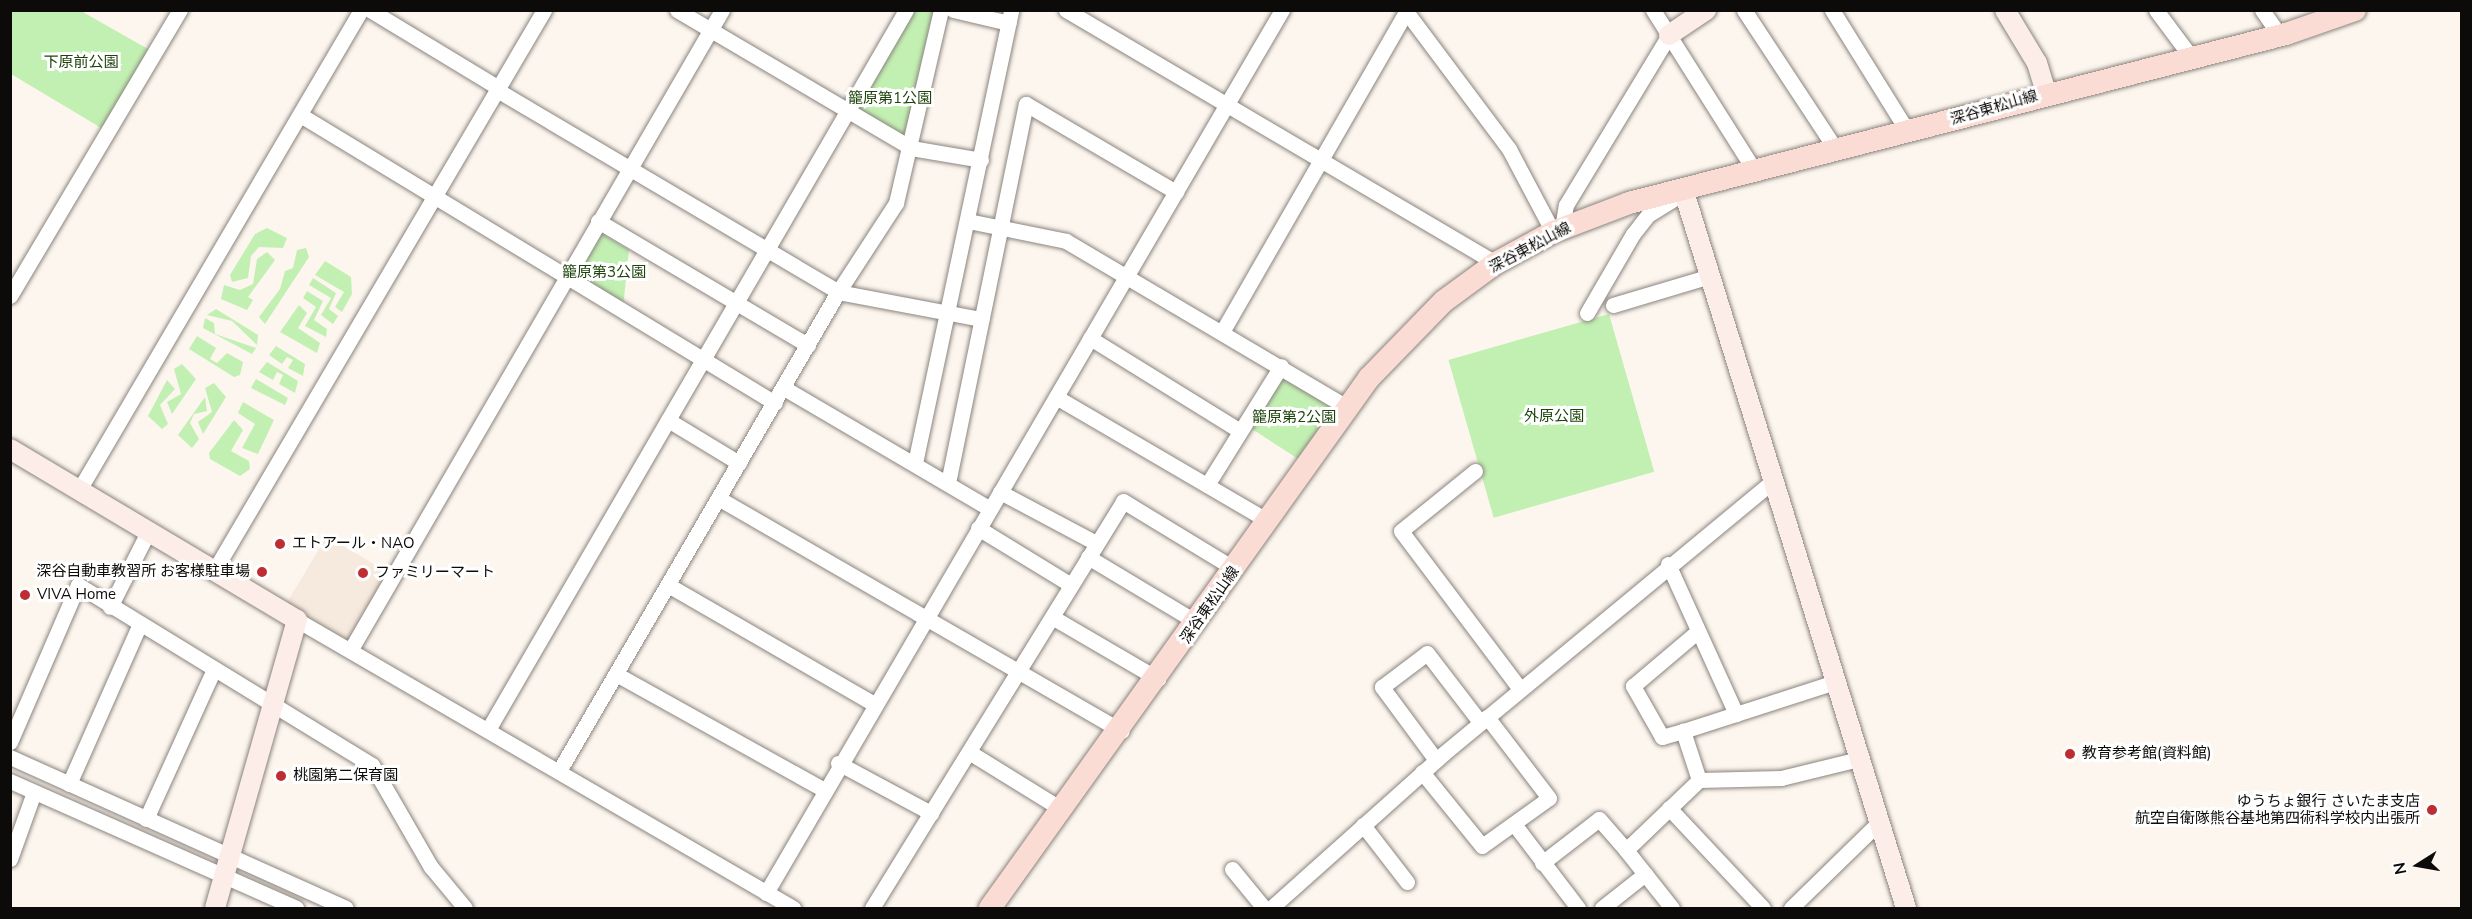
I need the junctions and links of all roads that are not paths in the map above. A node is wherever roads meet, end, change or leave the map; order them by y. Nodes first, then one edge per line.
1 (180, 10) edge
2 (361, 10) edge
3 (370, 10) edge
4 (544, 10) edge
5 (677, 10) edge
6 (722, 10) edge
7 (906, 10) edge
8 (941, 10) edge
9 (953, 10) edge
10 (1066, 10) edge
11 (1282, 10) edge
12 (1653, 10) edge
13 (1706, 10) edge
14 (1744, 10) edge
15 (1832, 10) edge
16 (2005, 10) edge
17 (2156, 10) edge
18 (2262, 10) edge
19 (2355, 10) edge
20 (1405, 11) edge
21 (1010, 17) edge
22 (710, 31) junction
23 (1669, 35) junction
24 (2280, 36) junction
25 (2191, 57) junction
26 (498, 89) junction
27 (2046, 93) junction
28 (1227, 105) junction
29 (849, 110) junction
30 (302, 117) junction
31 (1908, 132) junction
32 (911, 148) junction
33 (1837, 151) junction
34 (1320, 159) junction
35 (981, 160) junction
36 (629, 169) junction
37 (1756, 173) junction
38 (1176, 192) junction
39 (1684, 192) junction
40 (435, 200) junction
41 (968, 220) junction
42 (598, 221) junction
43 (999, 227) junction
44 (1557, 230) junction
45 (769, 251) junction
46 (1496, 263) junction
47 (1710, 276) junction
48 (1126, 277) junction
49 (566, 279) junction
50 (838, 292) junction
51 (10, 296) edge
52 (736, 305) junction
53 (1613, 305) dead end
54 (1587, 313) dead end
55 (948, 314) junction
56 (981, 319) junction
57 (1221, 332) junction
58 (1090, 338) junction
59 (808, 345) junction
60 (702, 360) junction
61 (1281, 366) junction
62 (784, 388) junction
63 (1056, 397) junction
64 (775, 403) junction
65 (1347, 407) junction
66 (668, 420) junction
67 (1240, 431) junction
68 (10, 449) edge
69 (740, 463) junction
70 (915, 463) junction
71 (1475, 471) dead end
72 (1773, 481) junction
73 (948, 483) junction
74 (1207, 485) junction
75 (79, 490) junction
76 (1000, 492) junction
77 (718, 498) junction
78 (990, 509) junction
79 (1268, 521) junction
80 (978, 528) junction
81 (148, 532) junction
82 (1096, 543) junction
83 (1088, 557) junction
84 (1668, 564) junction
85 (1235, 569) junction
86 (214, 571) junction
87 (668, 585) junction
88 (1071, 585) junction
89 (110, 607) junction
90 (927, 616) junction
91 (1052, 617) junction
92 (297, 620) junction
93 (1198, 623) junction
94 (139, 626) junction
95 (1698, 631) junction
96 (351, 648) junction
97 (214, 669) junction
98 (1018, 671) junction
99 (616, 674) junction
100 (1158, 679) junction
101 (1835, 682) junction
102 (1520, 689) junction
103 (874, 704) junction
104 (273, 707) junction
105 (1737, 714) junction
106 (1483, 720) junction
107 (489, 728) junction
108 (1121, 731) junction
109 (1683, 731) junction
110 (10, 742) edge
111 (969, 752) junction
112 (10, 757) edge
113 (1858, 759) junction
114 (1436, 760) junction
115 (838, 763) junction
116 (559, 771) junction
117 (1422, 772) junction
118 (1699, 780) junction
119 (10, 781) edge
120 (69, 784) junction
121 (823, 789) junction
122 (34, 792) junction
123 (1669, 808) junction
124 (1064, 810) junction
125 (931, 813) junction
126 (146, 819) junction
127 (1878, 823) junction
128 (1514, 824) junction
129 (1364, 825) junction
130 (1626, 850) junction
131 (231, 853) junction
132 (10, 859) edge
133 (1542, 862) junction
134 (1232, 869) dead end
135 (1645, 874) junction
136 (224, 876) junction
137 (1407, 882) dead end
138 (766, 894) junction
139 (1570, 905) edge
140 (1279, 906) edge
141 (216, 909) edge
142 (296, 909) edge
143 (346, 909) edge
144 (465, 909) edge
145 (793, 909) edge
146 (872, 909) edge
147 (990, 909) edge
148 (1264, 909) edge
149 (1602, 909) edge
150 (1672, 909) edge
151 (1763, 909) edge
152 (1791, 909) edge
153 (1905, 909) edge

1 - 51 street
2 - 30 street
3 - 26 street
4 - 26 street
5 - 22 street
6 - 22 street
7 - 29 street
8 - 32 street
9 - 21 street
10 - 28 street
11 - 28 street
12 - 23 street
13 - 23 street
14 - 33 street
15 - 31 street
16 - 27 street
17 - 25 street
18 - 24 street
19 - 24 main road, 深谷東松山線
20 - 34 street
20 - 44 street
21 - 35 street
22 - 29 street
22 - 36 street
23 - 37 street
23 - 44 street
24 - 25 main road, 深谷東松山線
25 - 27 main road, 深谷東松山線
26 - 36 street
26 - 40 street
27 - 31 main road, 深谷東松山線
28 - 34 street
28 - 38 street
29 - 32 street
29 - 45 street
30 - 40 street
30 - 75 street
31 - 33 main road, 深谷東松山線
32 - 35 street
32 - 50 street
33 - 37 main road, 深谷東松山線
34 - 46 street
34 - 57 street
35 - 41 street
36 - 42 street
36 - 45 street
37 - 39 main road, 深谷東松山線
38 - 43 street
38 - 48 street
39 - 44 main road, 深谷東松山線
39 - 47 street
39 - 54 street
40 - 49 street
40 - 86 street
41 - 43 street
41 - 55 street
42 - 49 street
42 - 52 street
43 - 48 street
43 - 56 street
44 - 46 main road, 深谷東松山線
45 - 50 street
45 - 52 street
46 - 65 main road, 深谷東松山線
47 - 53 street
47 - 72 street
48 - 57 street
48 - 58 street
49 - 60 street
49 - 96 street
50 - 55 street
50 - 59 street
52 - 59 street
52 - 60 street
55 - 56 street
55 - 70 street
56 - 73 street
57 - 61 street
58 - 63 street
58 - 67 street
59 - 62 street
60 - 64 street
60 - 66 street
61 - 65 street
61 - 67 street
62 - 64 street
62 - 70 street
63 - 74 street
63 - 76 street
64 - 69 street
65 - 79 main road, 深谷東松山線
66 - 69 street
66 - 107 street
67 - 74 street
68 - 75 street
69 - 77 street
70 - 73 street
71 - 102 street
72 - 84 street
72 - 101 street
73 - 78 street
74 - 79 street
75 - 81 street
76 - 78 street
76 - 82 street
77 - 87 street
77 - 90 street
78 - 80 street
79 - 85 main road, 深谷東松山線
80 - 88 street
80 - 90 street
81 - 86 street
81 - 89 street
82 - 83 street
82 - 85 street
83 - 88 street
83 - 93 street
84 - 95 street
84 - 102 street
85 - 93 main road, 深谷東松山線
86 - 92 street
87 - 99 street
87 - 103 street
88 - 91 street
89 - 94 street
89 - 110 street
90 - 98 street
90 - 103 street
91 - 98 street
91 - 100 street
92 - 96 street
92 - 104 street
93 - 100 main road, 深谷東松山線
94 - 97 street
94 - 120 street
95 - 105 street
95 - 109 street
96 - 107 street
97 - 104 street
97 - 126 street
98 - 108 street
98 - 111 street
99 - 116 street
99 - 121 street
100 - 108 main road, 深谷東松山線
101 - 105 street
101 - 113 street
102 - 106 street
103 - 115 street
104 - 131 street
104 - 144 street
105 - 109 street
106 - 114 street
106 - 114 street
106 - 128 street
107 - 116 street
108 - 124 main road, 深谷東松山線
109 - 118 street
111 - 124 street
111 - 125 street
112 - 120 street
113 - 118 street
113 - 127 street
114 - 117 street
115 - 121 street
115 - 125 street
116 - 138 street
117 - 128 street
117 - 129 street
118 - 123 street
119 - 122 street
120 - 126 street
121 - 138 street
122 - 132 street
122 - 136 street
123 - 130 street
123 - 151 street
124 - 147 main road, 深谷東松山線
125 - 146 street
126 - 131 street
127 - 152 street
127 - 153 street
128 - 133 street
129 - 137 street
129 - 140 street
130 - 133 street
130 - 135 street
131 - 136 street
131 - 143 street
133 - 139 street
134 - 148 street
135 - 149 street
135 - 150 street
136 - 141 street
136 - 142 street
138 - 145 street

